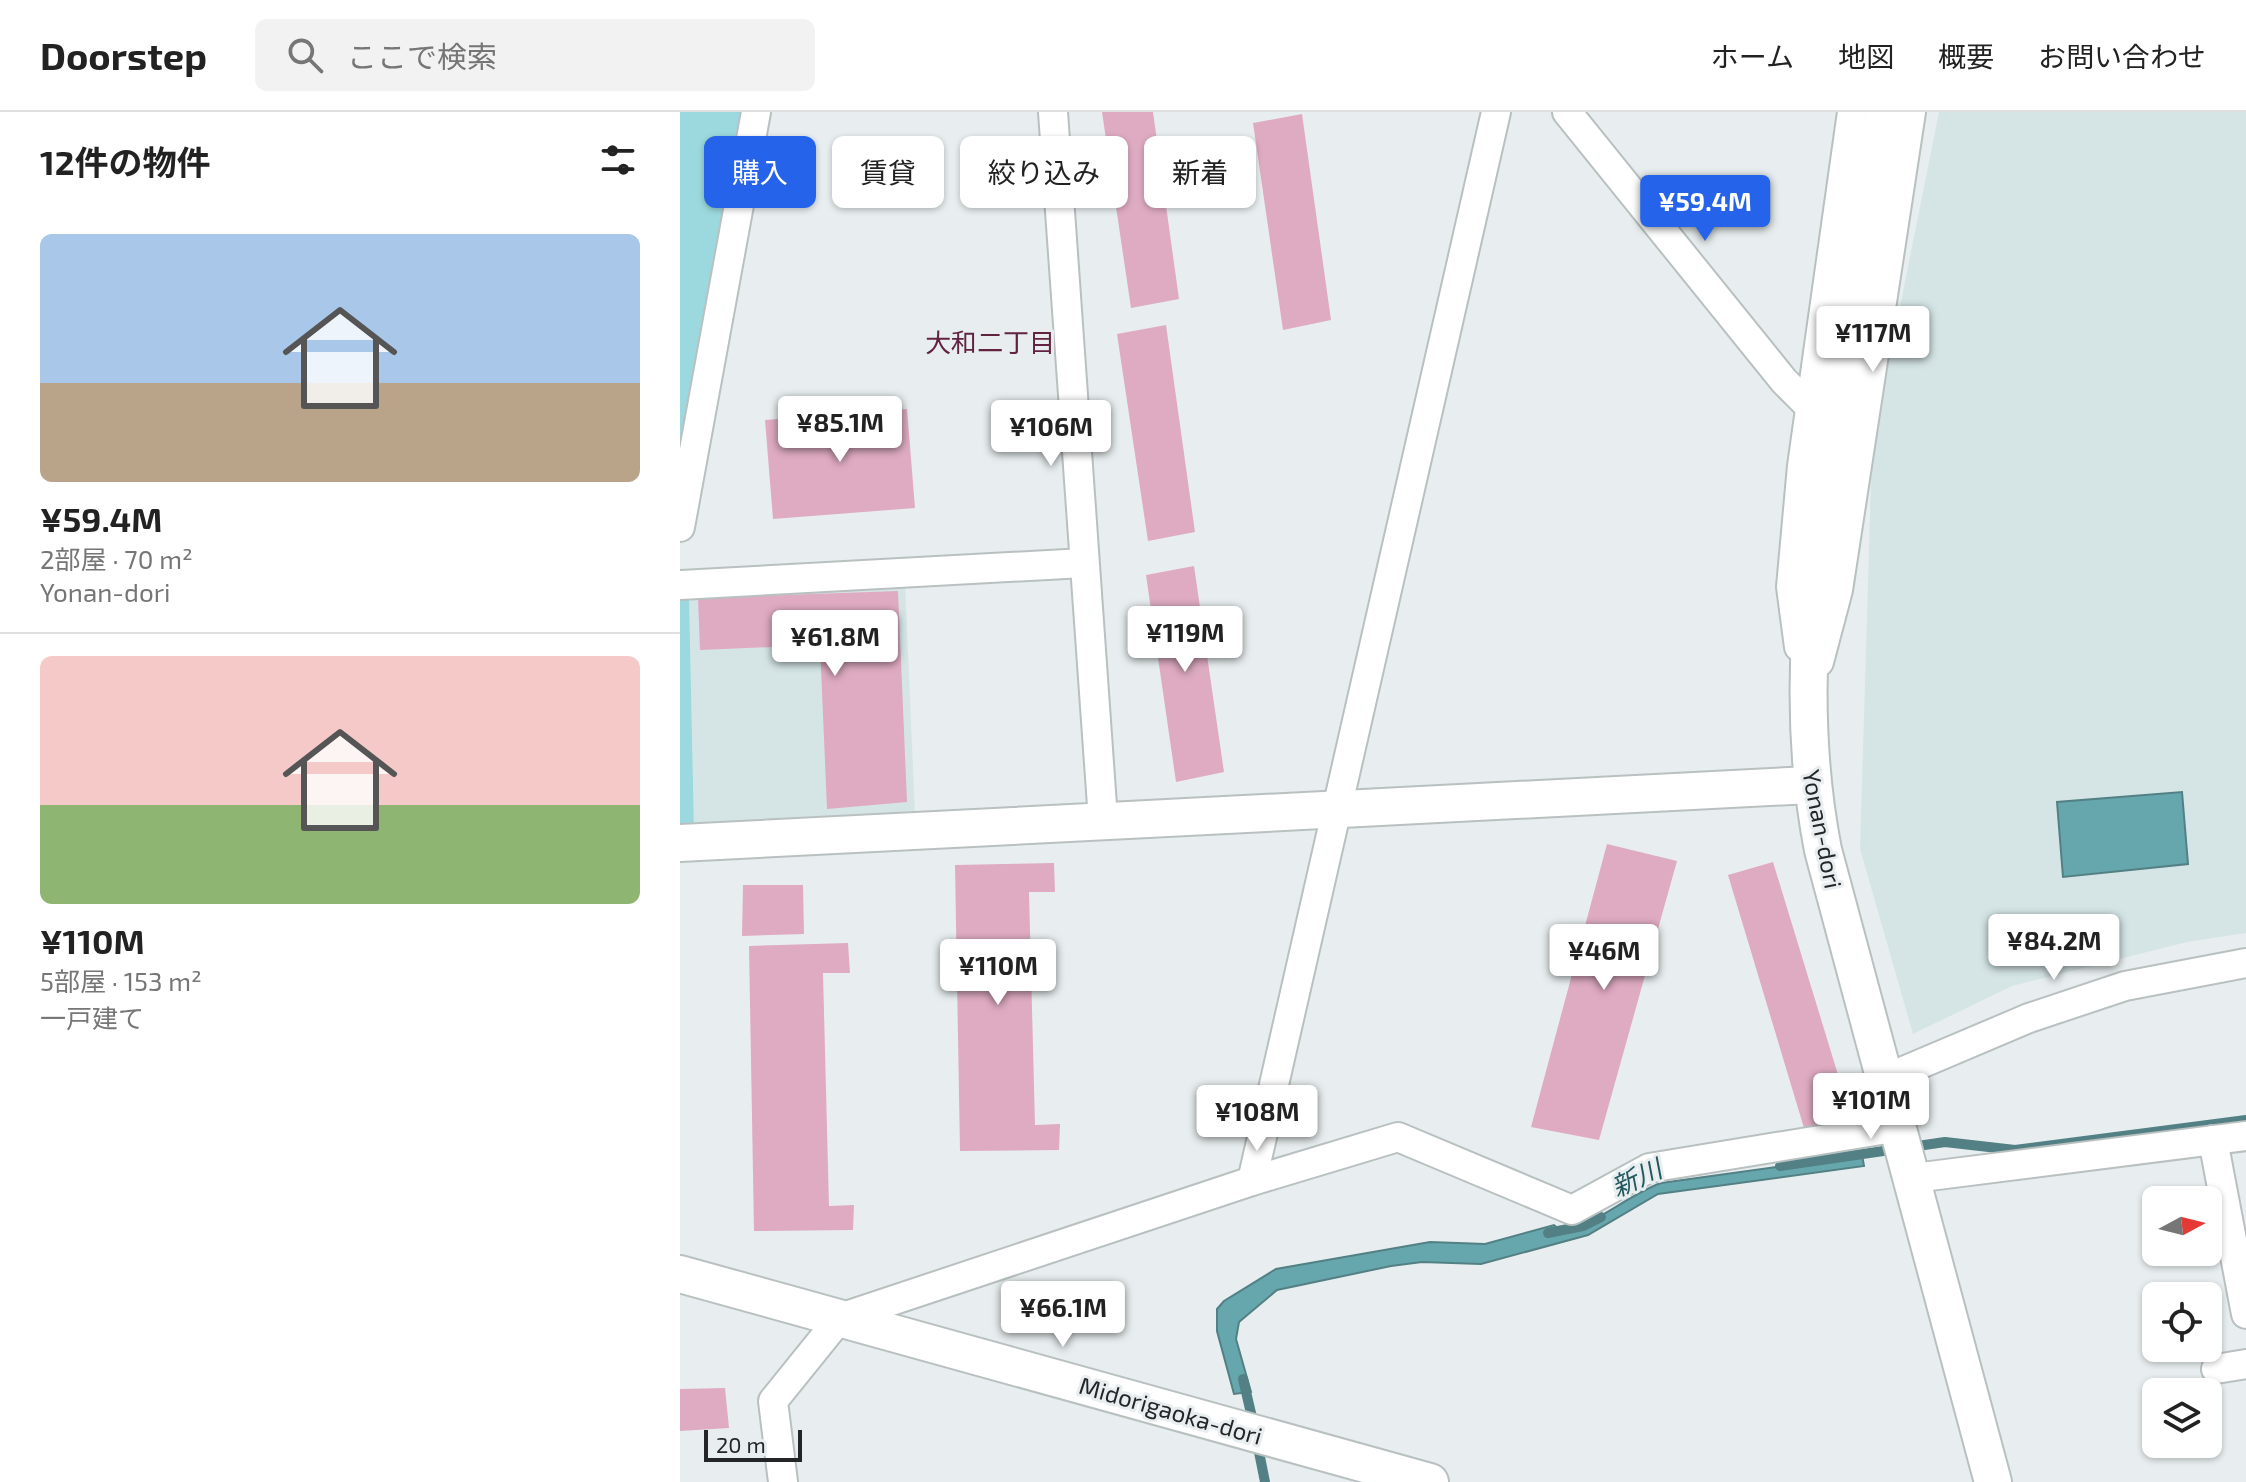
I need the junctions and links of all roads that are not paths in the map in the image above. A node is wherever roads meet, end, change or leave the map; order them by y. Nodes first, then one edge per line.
1 (756, 112) edge
2 (1053, 112) edge
3 (1496, 112) edge
4 (1567, 112) edge
5 (1852, 112) edge
6 (1884, 112) edge
7 (1911, 112) edge
8 (1809, 406) junction
9 (680, 527) edge
10 (1084, 563) junction
11 (680, 585) edge
12 (1807, 709) junction
13 (1810, 785) junction
14 (1338, 809) junction
15 (1103, 820) junction
16 (680, 843) edge
17 (2246, 963) edge
18 (1885, 1079) junction
19 (1899, 1127) junction
20 (2246, 1136) edge
21 (2213, 1140) junction
22 (1914, 1178) junction
23 (1252, 1181) junction
24 (680, 1274) edge
25 (2246, 1314) edge
26 (840, 1318) junction
27 (2246, 1364) edge
28 (2216, 1369) dead end
29 (783, 1482) edge
30 (1430, 1482) edge
31 (1993, 1482) edge

1 - 9 street
2 - 10 street
3 - 14 street
4 - 8 street
5 - 8 street
6 - 12 street, Yonan-dori
7 - 12 street
8 - 12 street
10 - 11 street
10 - 15 street
12 - 13 street, Yonan-dori
13 - 14 street
13 - 18 street, Yonan-dori
14 - 15 street
14 - 23 street
15 - 16 street
17 - 18 street
18 - 19 street, Yonan-dori
19 - 22 street, Yonan-dori
19 - 23 street
20 - 21 street
21 - 22 street
21 - 25 street
22 - 31 street, Yonan-dori
23 - 26 street
24 - 26 street, Midorigaoka-dori
26 - 29 street
26 - 30 street, Midorigaoka-dori
27 - 28 street

